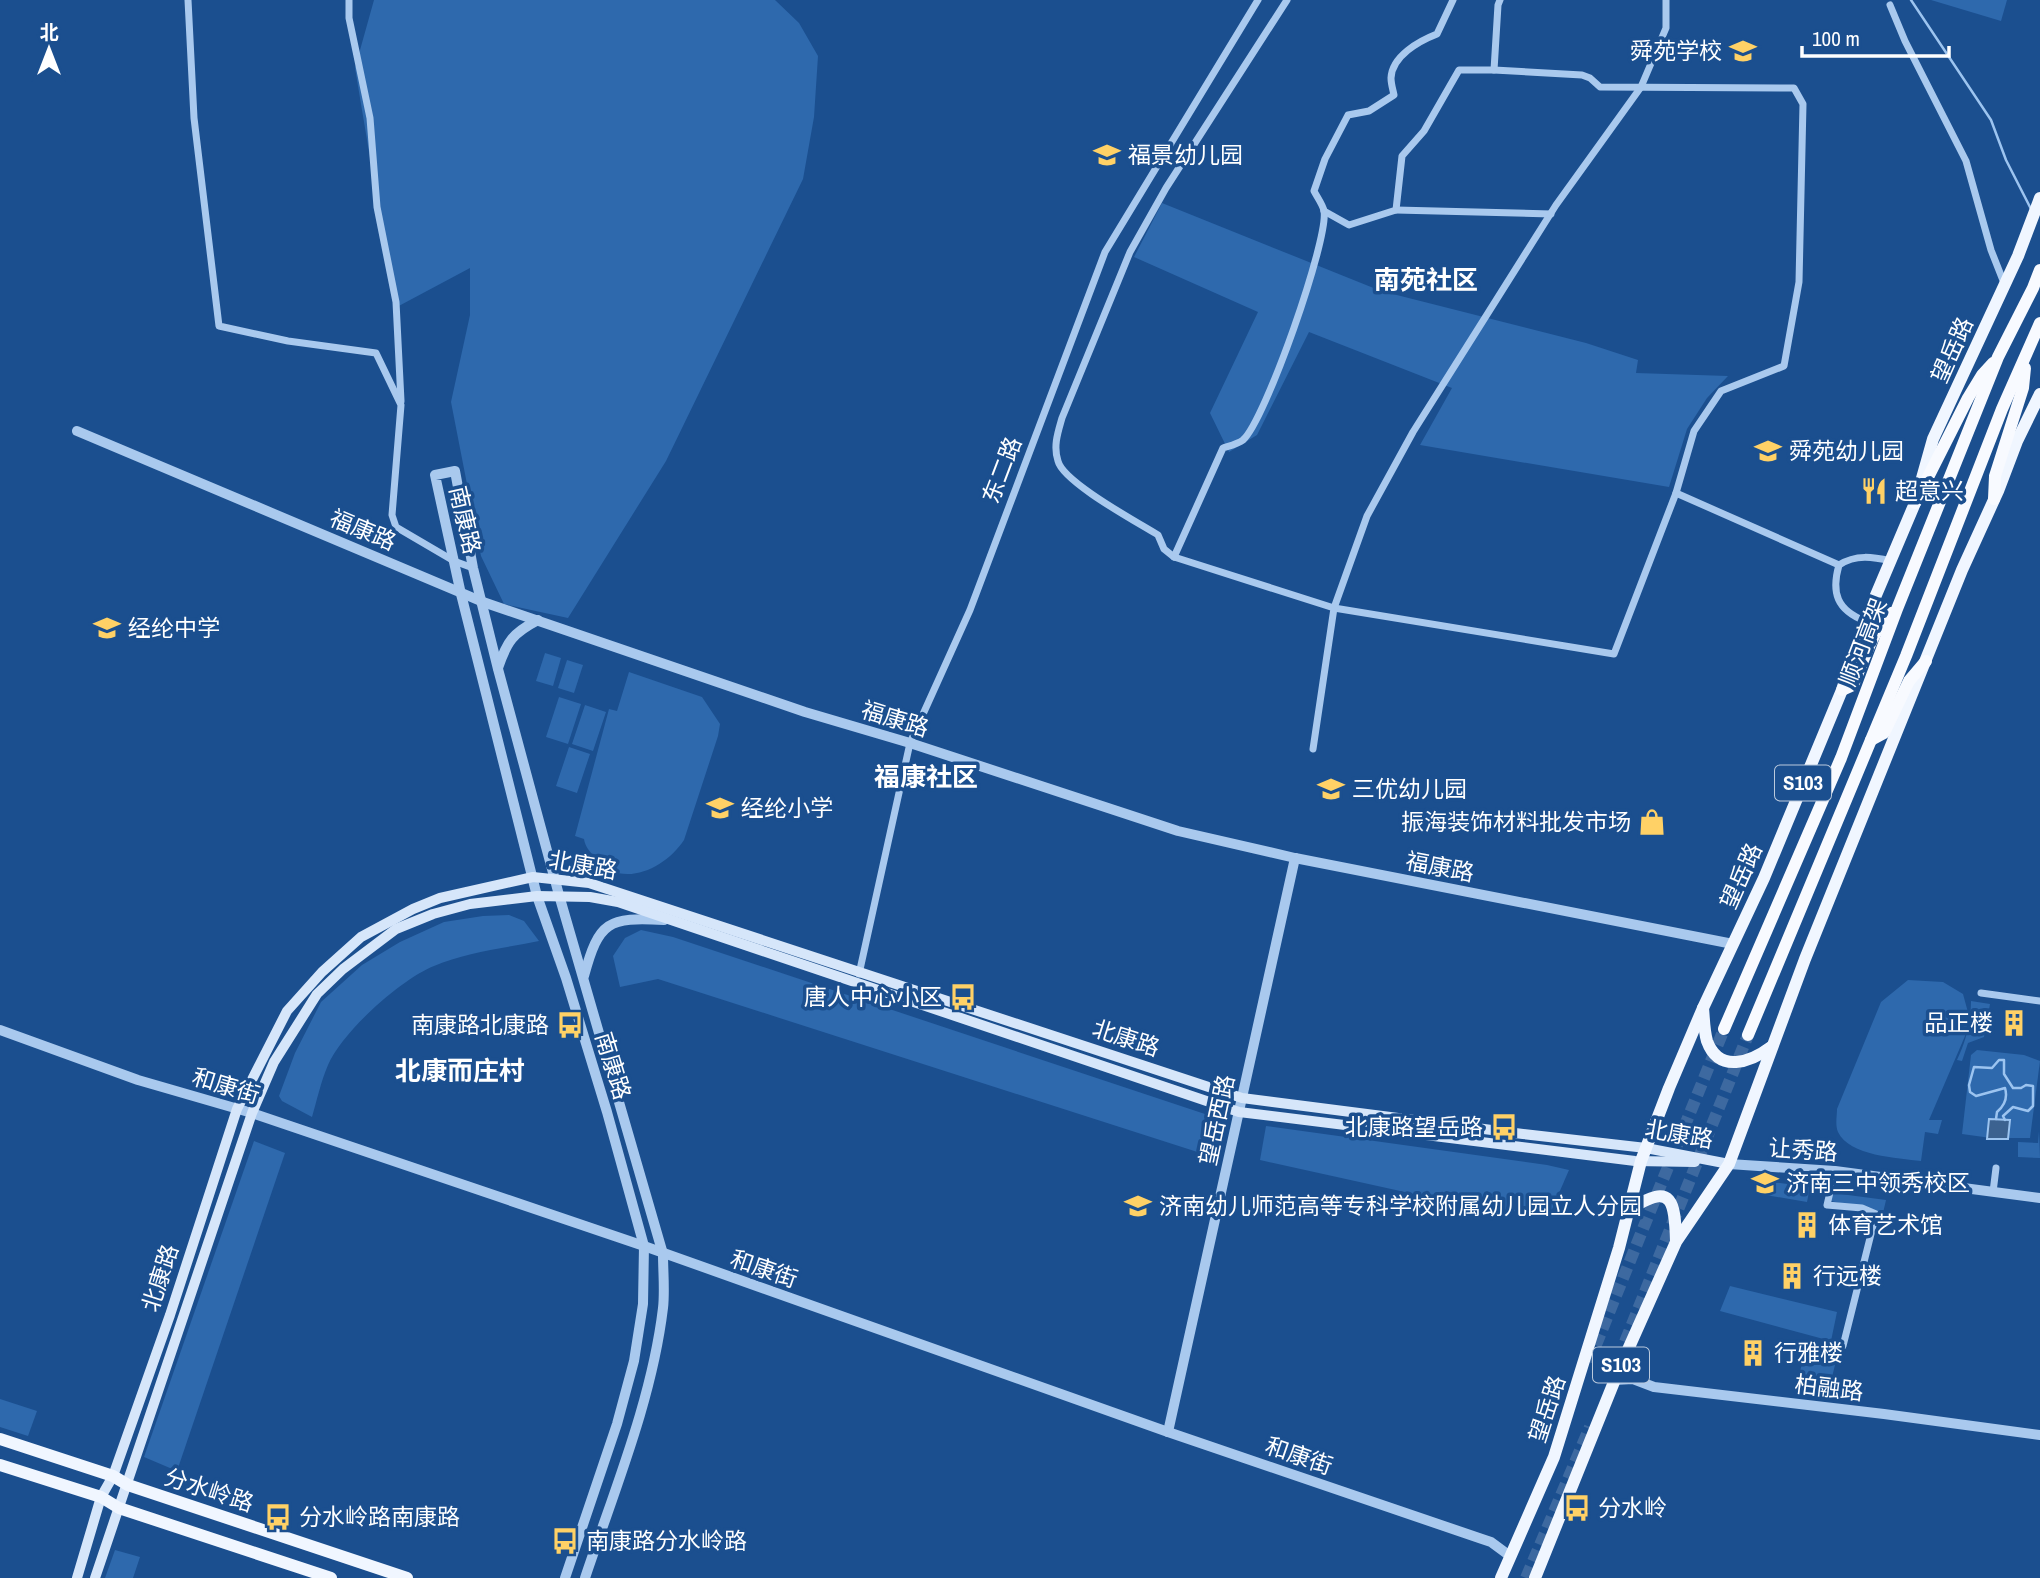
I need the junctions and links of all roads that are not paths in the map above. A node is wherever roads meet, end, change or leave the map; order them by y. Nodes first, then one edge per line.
1 (188, 0) edge
2 (349, 0) edge
3 (1258, 0) edge
4 (1287, 0) edge
5 (1453, 0) edge
6 (1500, 0) edge
7 (1666, 0) edge
8 (1890, 5) dead end
9 (1494, 70) junction
10 (1641, 87) junction
11 (2040, 198) edge
12 (1396, 210) junction
13 (1324, 211) junction
14 (1551, 214) junction
15 (2040, 270) edge
16 (2004, 283) junction
17 (2040, 323) edge
18 (2026, 355) junction
19 (1998, 357) junction
20 (2040, 394) edge
21 (401, 405) junction
22 (77, 431) dead end
23 (1676, 493) junction
24 (1994, 499) junction
25 (1915, 503) junction
26 (1174, 557) junction
27 (454, 561) junction
28 (1892, 562) junction
29 (1839, 565) junction
30 (473, 568) junction
31 (461, 594) junction
32 (482, 603) junction
33 (1334, 608) junction
34 (1897, 609) junction
35 (538, 620) junction
36 (1866, 621) junction
37 (1926, 661) junction
38 (498, 669) junction
39 (1842, 690) junction
40 (1871, 740) junction
41 (910, 743) junction
42 (1313, 749) dead end
43 (1295, 858) junction
44 (533, 877) junction
45 (556, 879) junction
46 (559, 895) junction
47 (537, 896) junction
48 (675, 920) junction
49 (1733, 944) junction
50 (583, 976) junction
51 (857, 979) junction
52 (1981, 993) dead end
53 (2040, 1001) edge
54 (1703, 1008) junction
55 (1724, 1028) tunnel mouth
56 (0, 1030) edge
57 (1748, 1035) tunnel mouth
58 (1772, 1046) junction
59 (1242, 1098) junction
60 (237, 1109) junction
61 (1240, 1112) junction
62 (252, 1113) junction
63 (1646, 1148) junction
64 (1641, 1161) junction
65 (1729, 1164) junction
66 (1996, 1168) dead end
67 (1835, 1171) junction
68 (1993, 1192) junction
69 (2040, 1198) edge
70 (1631, 1209) junction
71 (1676, 1242) junction
72 (644, 1246) junction
73 (663, 1254) junction
74 (1843, 1346) dead end
75 (1615, 1380) junction
76 (1168, 1432) junction
77 (2040, 1435) edge
78 (0, 1440) edge
79 (0, 1465) edge
80 (113, 1476) junction
81 (128, 1485) junction
82 (101, 1497) junction
83 (119, 1508) junction
84 (1510, 1556) junction
85 (77, 1578) edge
86 (95, 1578) edge
87 (331, 1578) edge
88 (407, 1578) edge
89 (565, 1578) edge
90 (585, 1578) edge
91 (1501, 1578) edge
92 (1535, 1578) edge

1 - 21 street
2 - 21 street
3 - 41 street, 东二路
4 - 26 street
5 - 13 street
6 - 9 street
7 - 10 street
8 - 16 street
9 - 10 street
9 - 12 street
10 - 14 street
10 - 23 street
11 - 16 main road, 望岳路 / S103
12 - 13 street
12 - 14 street
13 - 26 street
14 - 33 street
15 - 19 highway, 顺河高架
16 - 25 main road, 望岳路 / S103
17 - 18 highway, 顺河高架
18 - 24 highway
18 - 40 highway, 顺河高架
19 - 25 highway
19 - 34 highway, 顺河高架
20 - 24 main road, S103
21 - 27 street
22 - 31 street, 福康路
23 - 29 street
23 - 33 street
24 - 37 main road, S103
25 - 28 main road, 望岳路 / S103
26 - 33 street
27 - 30 street
27 - 30 street, 南康路
27 - 31 street, 南康路
28 - 29 street
28 - 36 main road, 望岳路 / S103
29 - 36 street
30 - 32 street, 南康路
31 - 32 street, 福康路
31 - 44 street, 南康路
32 - 35 street, 福康路
32 - 38 street, 南康路
33 - 42 street
34 - 39 highway
34 - 55 highway, 顺河高架
35 - 38 street
35 - 41 street, 福康路
36 - 39 main road, 望岳路 / S103
37 - 40 highway
37 - 58 main road, S103
38 - 45 street, 南康路
39 - 49 main road, 望岳路 / S103
40 - 57 highway, 顺河高架
41 - 43 street, 福康路
41 - 51 street, 东二路
43 - 49 street, 福康路
43 - 59 street, 望岳西路
44 - 45 main road, 北康路
44 - 47 street, 南康路
44 - 60 main road, 北康路
45 - 46 street, 南康路
45 - 51 main road, 北康路
46 - 47 main road, 北康路
46 - 48 main road, 北康路
46 - 50 street, 南康路
47 - 62 main road, 北康路
47 - 72 street, 南康路
48 - 50 street
48 - 51 main road, 北康路
49 - 54 main road, 望岳路 / S103
50 - 73 street, 南康路
51 - 59 main road, 北康路
51 - 61 main road, 北康路
52 - 53 street
54 - 58 main road
54 - 63 main road, 望岳路 / S103
56 - 60 street, 和康街
58 - 65 main road, S103
59 - 61 street, 望岳西路
59 - 63 main road, 北康路
60 - 62 street, 和康街
60 - 80 main road, 北康路
61 - 64 main road, 北康路
61 - 76 street, 望岳西路
62 - 72 street, 和康街
62 - 81 main road, 北康路
63 - 64 main road, 望岳路 / S103
63 - 65 main road, 北康路
64 - 65 main road, 北康路
64 - 70 main road, 望岳路 / S103
65 - 67 street, 让秀路
65 - 71 main road, S103
66 - 68 street
67 - 68 street, 让秀路
67 - 74 street
68 - 69 street, 让秀路
70 - 71 main road
70 - 84 main road, 望岳路 / S103
71 - 75 main road, S103
72 - 73 street, 和康街
72 - 89 street, 南康路
73 - 76 street, 和康街
73 - 90 street, 南康路
75 - 77 street, 柏融路
75 - 92 main road, S103
76 - 84 street, 和康街
78 - 80 main road, 分水岭路
79 - 82 main road, 分水岭路
80 - 81 main road, 分水岭路
80 - 82 main road, 北康路
81 - 83 main road, 北康路
81 - 88 main road, 分水岭路
82 - 83 main road, 分水岭路
82 - 85 main road, 北康路
83 - 86 main road, 北康路
83 - 87 main road, 分水岭路
84 - 91 main road, 望岳路 / S103

